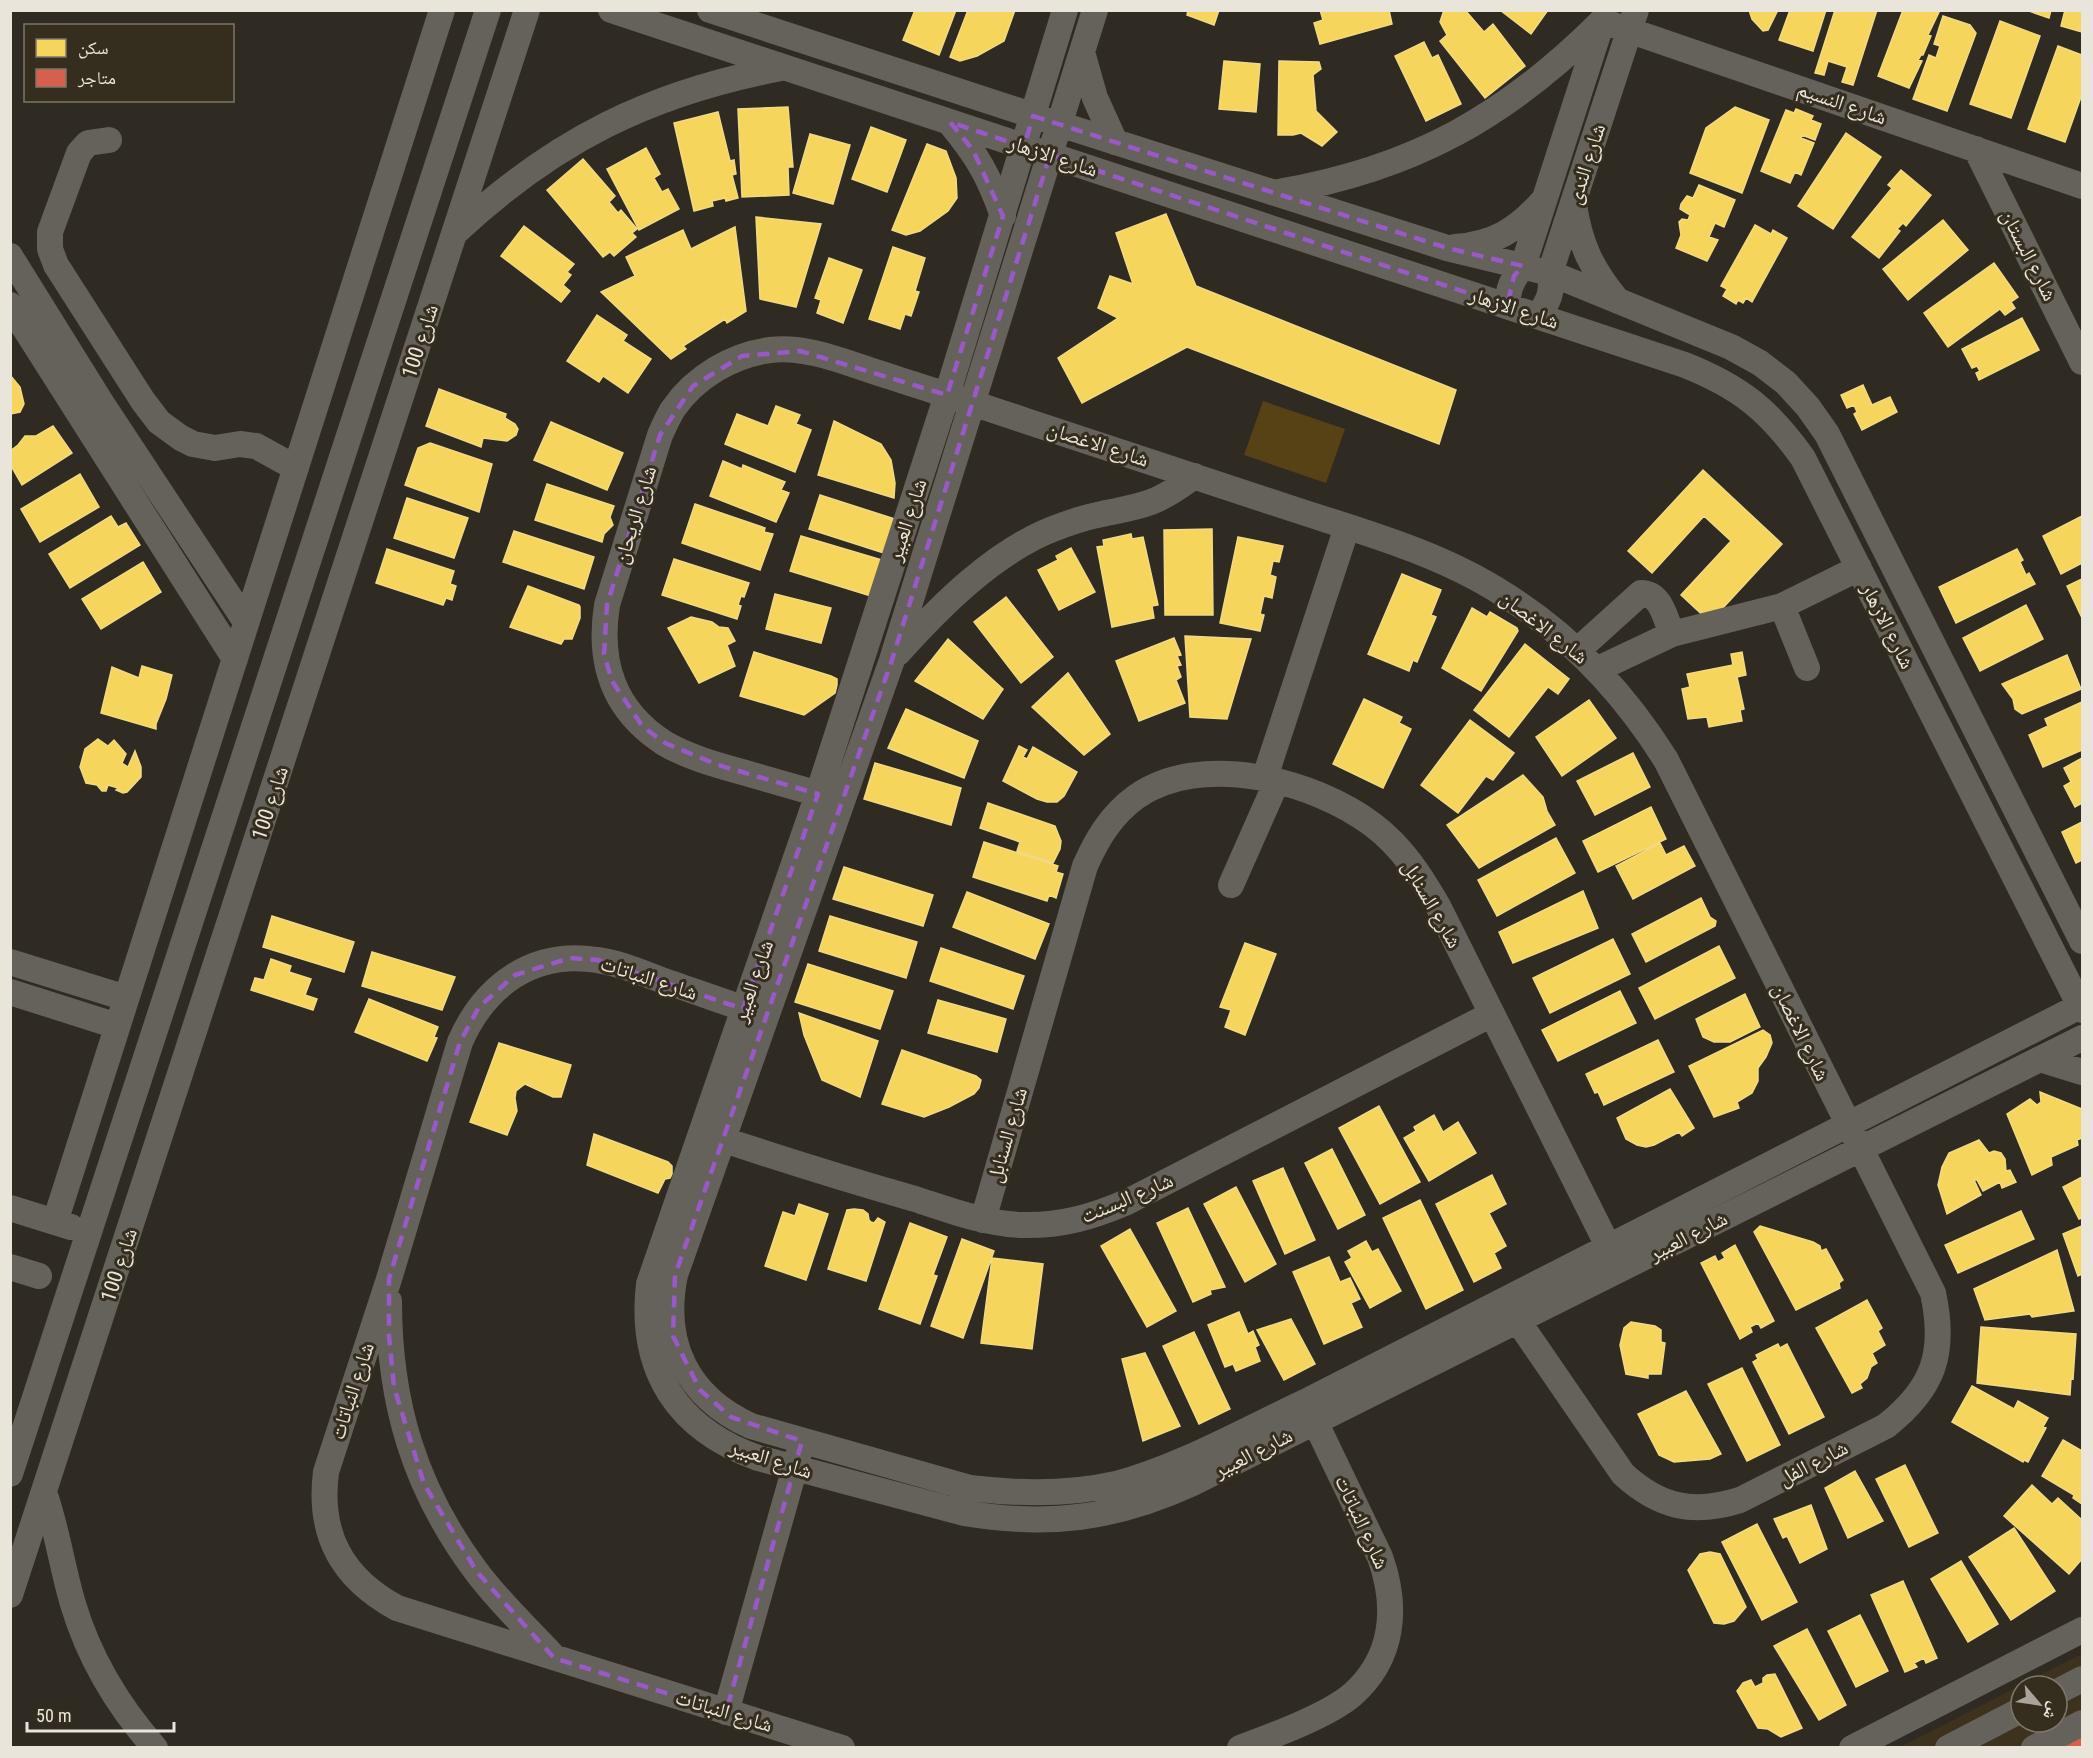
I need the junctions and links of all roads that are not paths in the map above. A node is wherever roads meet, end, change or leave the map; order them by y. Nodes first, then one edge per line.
1 (442, 10) edge
2 (488, 10) edge
3 (527, 10) edge
4 (611, 10) edge
5 (710, 10) edge
6 (771, 10) edge
7 (1065, 10) edge
8 (1095, 10) edge
9 (1604, 16) edge
10 (1633, 20) edge
11 (798, 39) junction
12 (1082, 52) junction
13 (784, 68) junction
14 (456, 110) junction
15 (1033, 116) junction
16 (492, 122) junction
17 (950, 122) junction
18 (1059, 124) junction
19 (109, 140) dead end
20 (1115, 142) junction
21 (1024, 147) junction
22 (1976, 149) junction
23 (1050, 155) junction
24 (2082, 186) edge
25 (1275, 193) junction
26 (1545, 200) junction
27 (1574, 202) junction
28 (1003, 216) junction
29 (455, 233) junction
30 (1447, 248) junction
31 (10, 256) edge
32 (1523, 266) junction
33 (1550, 273) junction
34 (76, 297) junction
35 (1618, 302) junction
36 (10, 305) edge
37 (1507, 306) junction
38 (46, 313) junction
39 (1539, 316) junction
40 (2082, 362) edge
41 (132, 384) junction
42 (947, 395) junction
43 (973, 403) junction
44 (96, 410) junction
45 (296, 468) junction
46 (1194, 476) junction
47 (1347, 527) junction
48 (1859, 568) junction
49 (1782, 606) junction
50 (246, 622) junction
51 (1672, 634) junction
52 (1578, 650) junction
53 (235, 659) junction
54 (892, 660) junction
55 (1807, 668) dead end
56 (1598, 669) junction
57 (1271, 779) junction
58 (830, 797) junction
59 (1231, 885) dead end
60 (2082, 940) edge
61 (10, 962) edge
62 (10, 992) edge
63 (126, 998) junction
64 (2082, 1007) edge
65 (755, 1012) junction
66 (1492, 1014) junction
67 (117, 1026) junction
68 (2082, 1038) edge
69 (2040, 1059) junction
70 (2082, 1072) edge
71 (1847, 1125) junction
72 (712, 1136) junction
73 (1860, 1149) junction
74 (10, 1208) edge
75 (983, 1220) junction
76 (55, 1222) junction
77 (89, 1233) junction
78 (1608, 1246) junction
79 (10, 1268) edge
80 (1620, 1270) junction
81 (39, 1276) dead end
82 (389, 1279) junction
83 (1518, 1321) junction
84 (1310, 1412) junction
85 (802, 1442) junction
86 (794, 1468) junction
87 (10, 1474) edge
88 (44, 1492) junction
89 (10, 1594) edge
90 (2082, 1630) edge
91 (554, 1658) junction
92 (726, 1712) junction
93 (2009, 1716) edge
94 (2082, 1723) edge
95 (1865, 1744) edge
96 (155, 1748) edge
97 (842, 1748) edge
98 (1240, 1748) edge
99 (1948, 1748) edge
100 (2034, 1748) edge

1 - 45 street
2 - 14 street, شارع 100
3 - 16 street, شارع 100
4 - 13 street, شارع الازهار
5 - 11 street, شارع الازهار
6 - 11 street
7 - 15 street, شارع العبير
8 - 12 street, شارع العبير
9 - 10 street, شارع النسيم
9 - 25 street
9 - 26 street, شارع الندى
10 - 22 street, شارع النسيم
10 - 27 street, شارع الندى
11 - 15 street, شارع الازهار
12 - 18 street, شارع العبير
12 - 20 street
13 - 17 street, شارع الازهار
13 - 29 street
14 - 16 street
14 - 77 street, شارع 100
15 - 18 street, شارع الازهار
15 - 21 street, شارع العبير
16 - 29 street, شارع 100
17 - 21 street, شارع الازهار
17 - 28 street
18 - 20 street, شارع الازهار
18 - 23 street, شارع العبير
19 - 34 street
20 - 25 street, شارع الازهار
21 - 23 street, شارع الازهار
21 - 28 street, شارع العبير
22 - 24 street, شارع النسيم
22 - 40 street, شارع البستان
23 - 37 street, شارع الازهار
23 - 43 street, شارع العبير
25 - 30 street, شارع الازهار
26 - 30 street
26 - 32 street, شارع الندى
27 - 33 street, شارع الندى
27 - 35 street
28 - 42 street, شارع العبير
29 - 88 street, شارع 100
30 - 32 street, شارع الازهار
31 - 38 street
32 - 33 street, شارع الازهار
32 - 37 street, شارع الندى
33 - 35 street, شارع الازهار
33 - 39 street, شارع الندى
34 - 38 street
34 - 41 street
35 - 60 street, شارع الازهار
36 - 44 street
37 - 39 street, شارع الازهار
38 - 44 street
39 - 48 street, شارع الازهار
41 - 44 street
41 - 45 street
42 - 43 street, شارع الريحان
42 - 58 street, شارع العبير
42 - 58 street, شارع الريحان
43 - 46 street, شارع الاغصان
43 - 54 street, شارع العبير
44 - 50 street
44 - 53 street
45 - 50 street
46 - 47 street, شارع الاغصان
46 - 54 street
47 - 52 street, شارع الاغصان
47 - 57 street
48 - 49 street
48 - 64 street, شارع الازهار
49 - 51 street
49 - 55 street
50 - 53 street
51 - 52 street
51 - 56 street
52 - 56 street, شارع الاغصان
53 - 63 street
54 - 58 street, شارع العبير
56 - 71 street, شارع الاغصان
57 - 59 street
57 - 66 street, شارع السنابل
57 - 75 street, شارع السنابل
58 - 65 street, شارع العبير
61 - 63 street
62 - 67 street
63 - 67 street
64 - 71 street, شارع العبير
65 - 72 street, شارع العبير
65 - 82 street, شارع النباتات
66 - 75 street, شارع البسنت
66 - 78 street, شارع السنابل
67 - 76 street
68 - 69 street, شارع العبير
69 - 70 street
69 - 73 street, شارع العبير
71 - 73 street, شارع الاغصان
71 - 78 street, شارع العبير
72 - 75 street, شارع البسنت
72 - 85 street, شارع العبير
72 - 86 street, شارع العبير
73 - 80 street, شارع العبير
73 - 83 street, شارع الفل
74 - 76 street
76 - 77 street
77 - 87 street, شارع 100
78 - 80 street, شارع السنابل
78 - 84 street, شارع العبير
79 - 81 street
80 - 83 street, شارع العبير
82 - 91 street
82 - 91 street, شارع النباتات
83 - 84 street, شارع العبير
84 - 85 street, شارع العبير
84 - 86 street, شارع العبير
84 - 98 street, شارع النباتات
85 - 86 street
86 - 92 street
88 - 89 street, شارع 100
88 - 96 street
90 - 95 street
91 - 92 street, شارع النباتات
92 - 97 street, شارع النباتات
93 - 99 street
94 - 100 street

